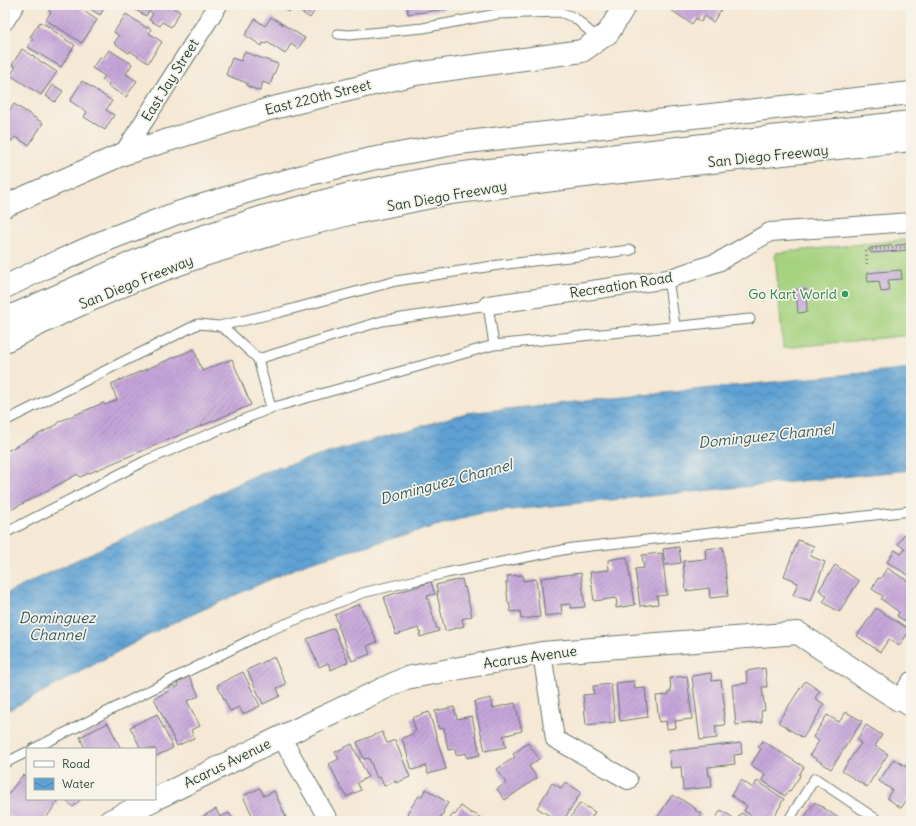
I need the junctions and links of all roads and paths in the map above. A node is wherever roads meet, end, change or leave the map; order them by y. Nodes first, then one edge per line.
1 (15, 5) edge
2 (218, 5) edge
3 (626, 5) edge
4 (5, 21) edge
5 (338, 34) dead end
6 (598, 39) junction
7 (911, 93) edge
8 (911, 113) edge
9 (911, 122) edge
10 (911, 140) edge
11 (123, 154) junction
12 (5, 206) edge
13 (911, 222) edge
14 (911, 247) edge
15 (632, 250) dead end
16 (867, 264) dead end
17 (668, 279) junction
18 (5, 287) edge
19 (5, 305) edge
20 (488, 306) junction
21 (5, 319) edge
22 (750, 319) dead end
23 (219, 326) junction
24 (675, 326) junction
25 (5, 341) edge
26 (494, 345) junction
27 (258, 359) junction
28 (271, 408) junction
29 (5, 421) edge
30 (911, 511) edge
31 (5, 533) edge
32 (542, 653) junction
33 (911, 681) edge
34 (905, 704) edge
35 (281, 737) junction
36 (36, 748) edge
37 (26, 752) edge
38 (5, 763) edge
39 (628, 780) dead end
40 (156, 799) edge
41 (153, 800) edge
42 (110, 821) edge
43 (329, 821) edge
44 (788, 821) edge
45 (879, 821) edge

1 - 4 street
2 - 11 street, East Jay Street
3 - 6 main road, East 220th Street
5 - 6 lane
6 - 11 main road, East 220th Street
7 - 18 main road
8 - 19 main road
9 - 21 main road
10 - 25 main road, San Diego Freeway
11 - 12 main road, East 220th Street
13 - 17 street, Recreation Road
14 - 16 path
15 - 23 lane
17 - 20 street, Recreation Road
17 - 24 lane
20 - 26 lane
20 - 27 lane
22 - 24 lane
23 - 27 lane
23 - 29 lane
24 - 26 lane
26 - 28 lane
27 - 28 lane
28 - 31 lane
30 - 36 lane
32 - 34 main road, Acarus Avenue
32 - 35 main road, Acarus Avenue
32 - 39 street
33 - 34 street
35 - 40 main road, Acarus Avenue
35 - 43 street
37 - 38 lane
41 - 42 main road, Acarus Avenue
44 - 45 lane

